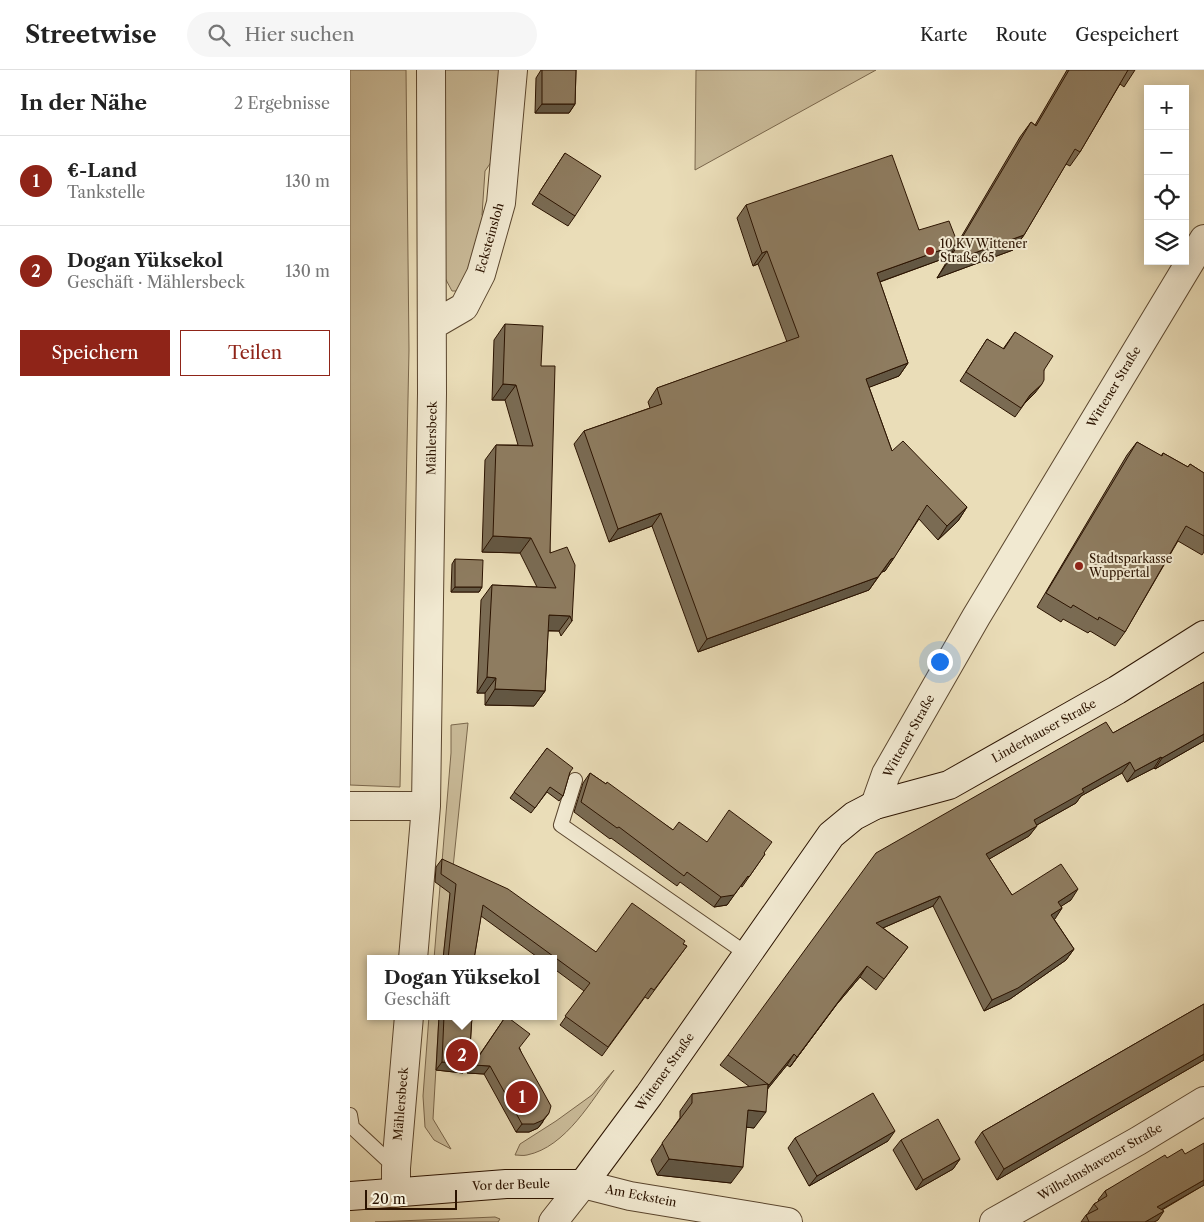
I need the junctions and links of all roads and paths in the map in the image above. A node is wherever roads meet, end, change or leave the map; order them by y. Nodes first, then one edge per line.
1 (431, 70) edge
2 (513, 70) edge
3 (1204, 239) edge
4 (432, 325) junction
5 (1204, 635) edge
6 (575, 780) dead end
7 (875, 805) junction
8 (350, 806) edge
9 (426, 806) junction
10 (747, 954) junction
11 (414, 955) edge
12 (409, 1020) edge
13 (1204, 1101) edge
14 (350, 1115) edge
15 (396, 1180) junction
16 (583, 1184) junction
17 (350, 1196) edge
18 (553, 1221) edge
19 (788, 1222) edge
20 (994, 1222) edge

1 - 4 street, Mählersbeck
2 - 4 street, Ecksteinsloh
3 - 7 street, Wittener Straße
4 - 9 street, Mählersbeck
5 - 7 street, Linderhauser Straße
6 - 10 lane
7 - 10 street, Wittener Straße
8 - 9 street
9 - 11 street, Mählersbeck
10 - 16 street, Wittener Straße
12 - 15 street, Mählersbeck
13 - 20 street, Wilhelmshavener Straße
14 - 15 lane
15 - 16 street, Vor der Beule
15 - 17 street, Vor der Beule
16 - 18 street, Wittener Straße
16 - 19 street, Am Eckstein

